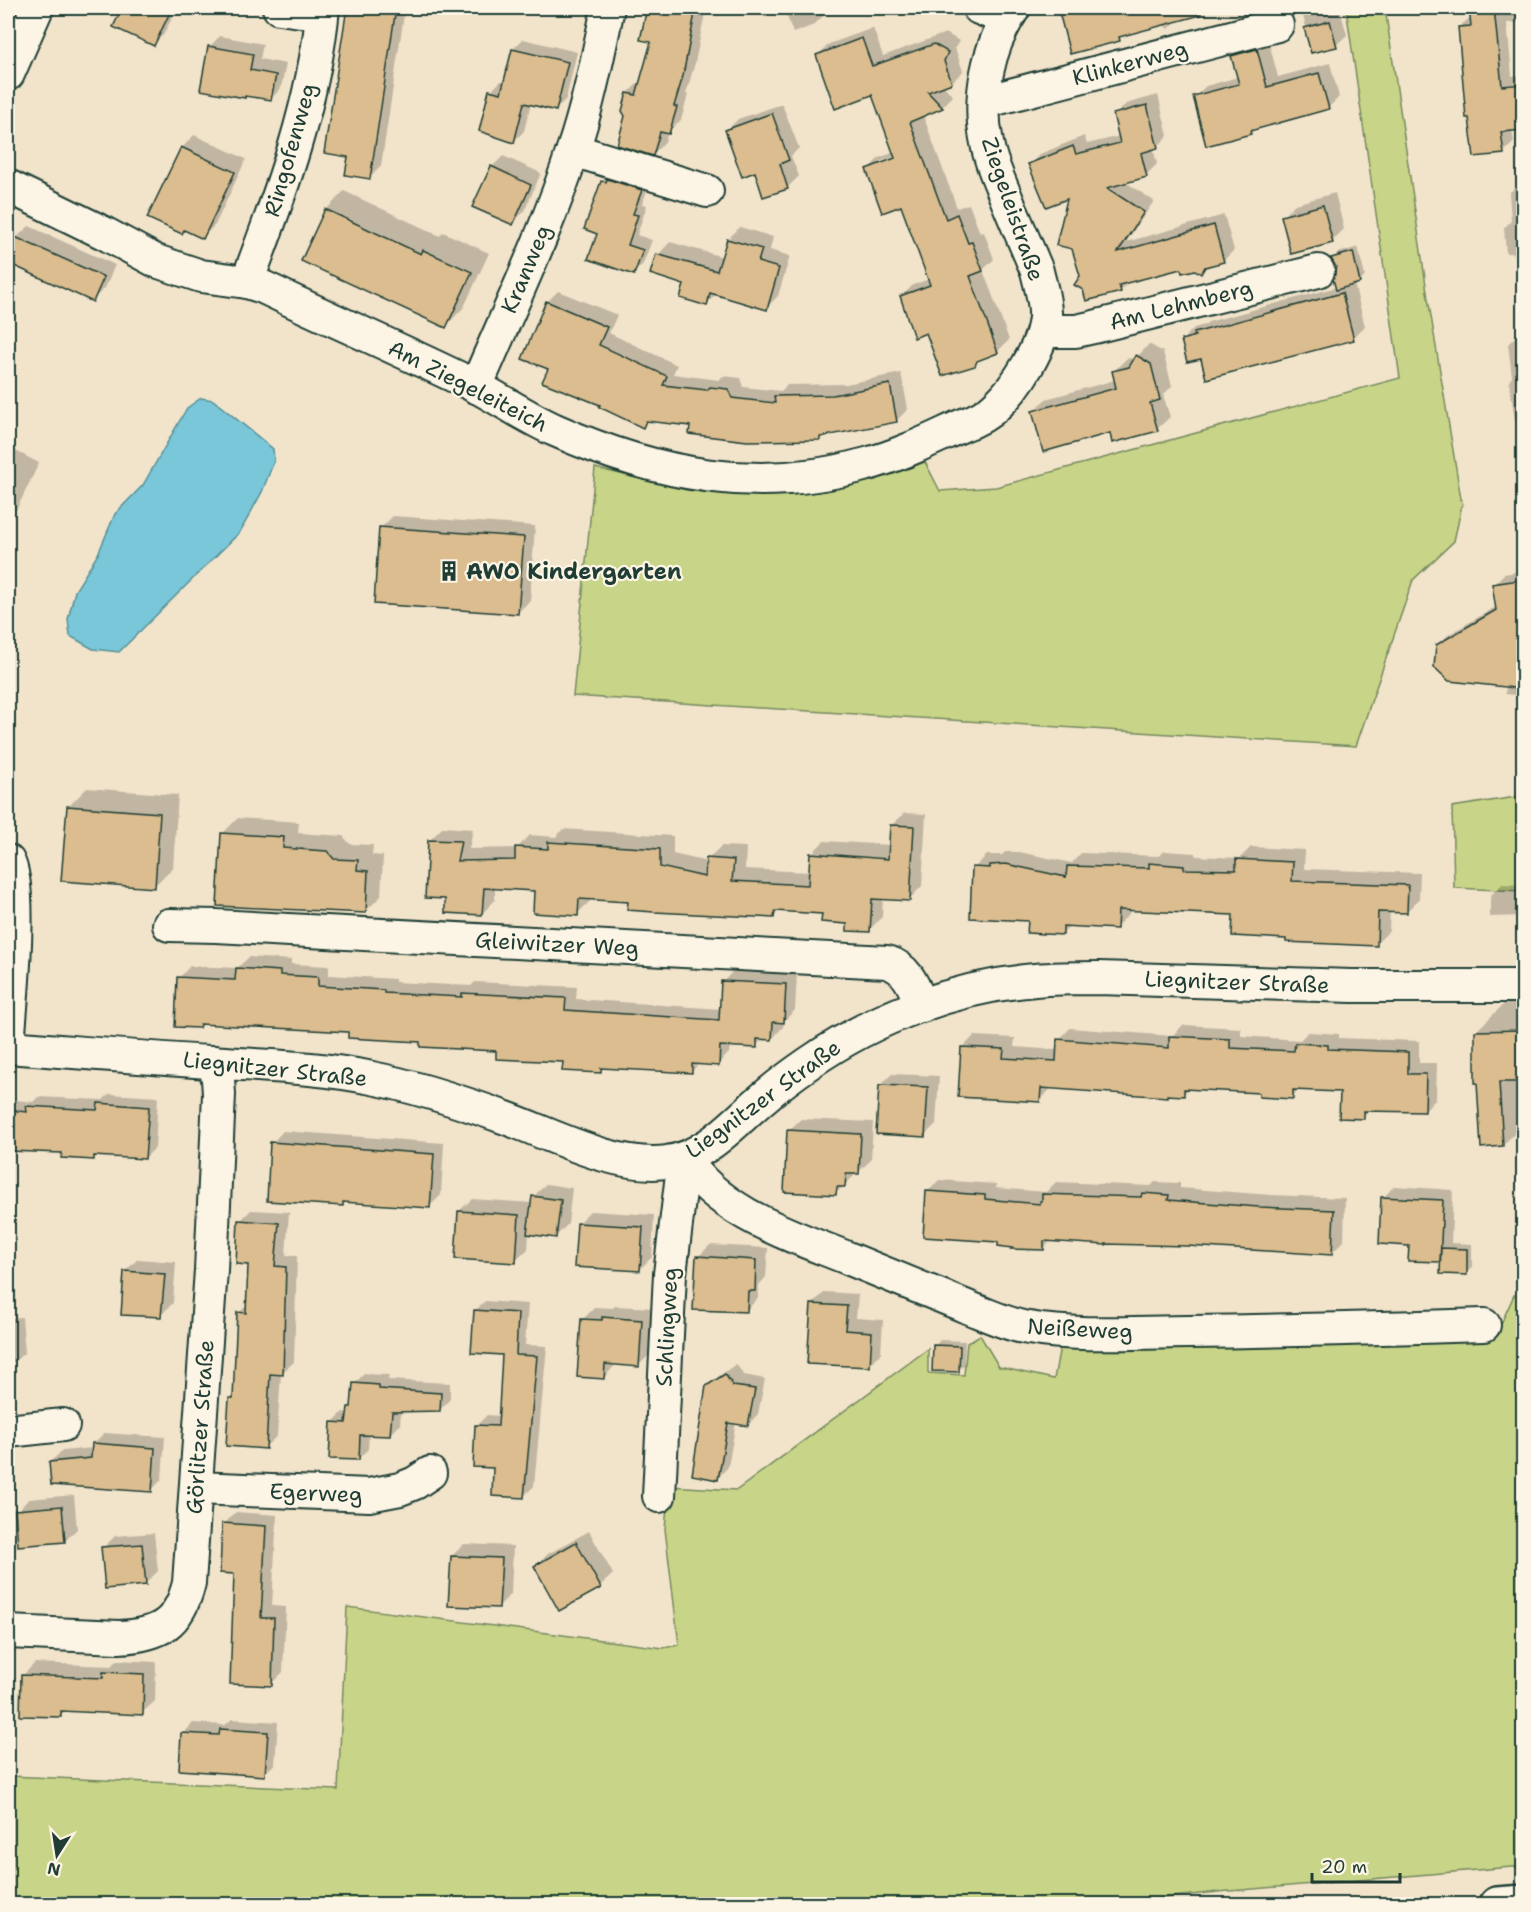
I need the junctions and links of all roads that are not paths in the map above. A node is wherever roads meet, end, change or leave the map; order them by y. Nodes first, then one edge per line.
1 (37, 8) edge
2 (279, 8) edge
3 (608, 8) edge
4 (323, 11) edge
5 (999, 11) edge
6 (1277, 25) dead end
7 (8, 74) edge
8 (984, 102) junction
9 (573, 150) junction
10 (8, 186) edge
11 (707, 191) dead end
12 (1318, 270) dead end
13 (248, 282) junction
14 (1043, 332) junction
15 (476, 387) junction
16 (948, 432) joint
17 (8, 861) edge
18 (169, 925) dead end
19 (1524, 986) edge
20 (922, 1006) junction
21 (8, 1047) edge
22 (214, 1062) junction
23 (684, 1158) junction
24 (1484, 1325) dead end
25 (63, 1425) dead end
26 (8, 1431) edge
27 (430, 1473) dead end
28 (196, 1488) junction
29 (659, 1496) dead end
30 (8, 1632) edge
31 (1524, 1902) edge
32 (1497, 1905) edge

1 - 7 street
2 - 4 street, Ringofenweg
3 - 9 street, Kranweg
4 - 13 street, Ringofenweg
5 - 8 street, Ziegeleistraße
6 - 8 street, Klinkerweg
8 - 14 street, Ziegeleistraße
9 - 11 street
9 - 15 street, Kranweg
10 - 13 street, Am Ziegeleiteich
12 - 14 street, Am Lehmberg
13 - 15 street, Am Ziegeleiteich
14 - 16 street, Ziegeleistraße
15 - 16 street, Am Ziegeleiteich
17 - 21 street
18 - 20 street, Gleiwitzer Weg
19 - 20 street, Liegnitzer Straße
20 - 23 street, Liegnitzer Straße
21 - 22 street, Liegnitzer Straße
22 - 23 street, Liegnitzer Straße
22 - 28 street, Görlitzer Straße
23 - 24 street, Neißeweg
23 - 29 street, Schlingweg
25 - 26 street
27 - 28 street, Egerweg
28 - 30 street, Görlitzer Straße
31 - 32 highway

